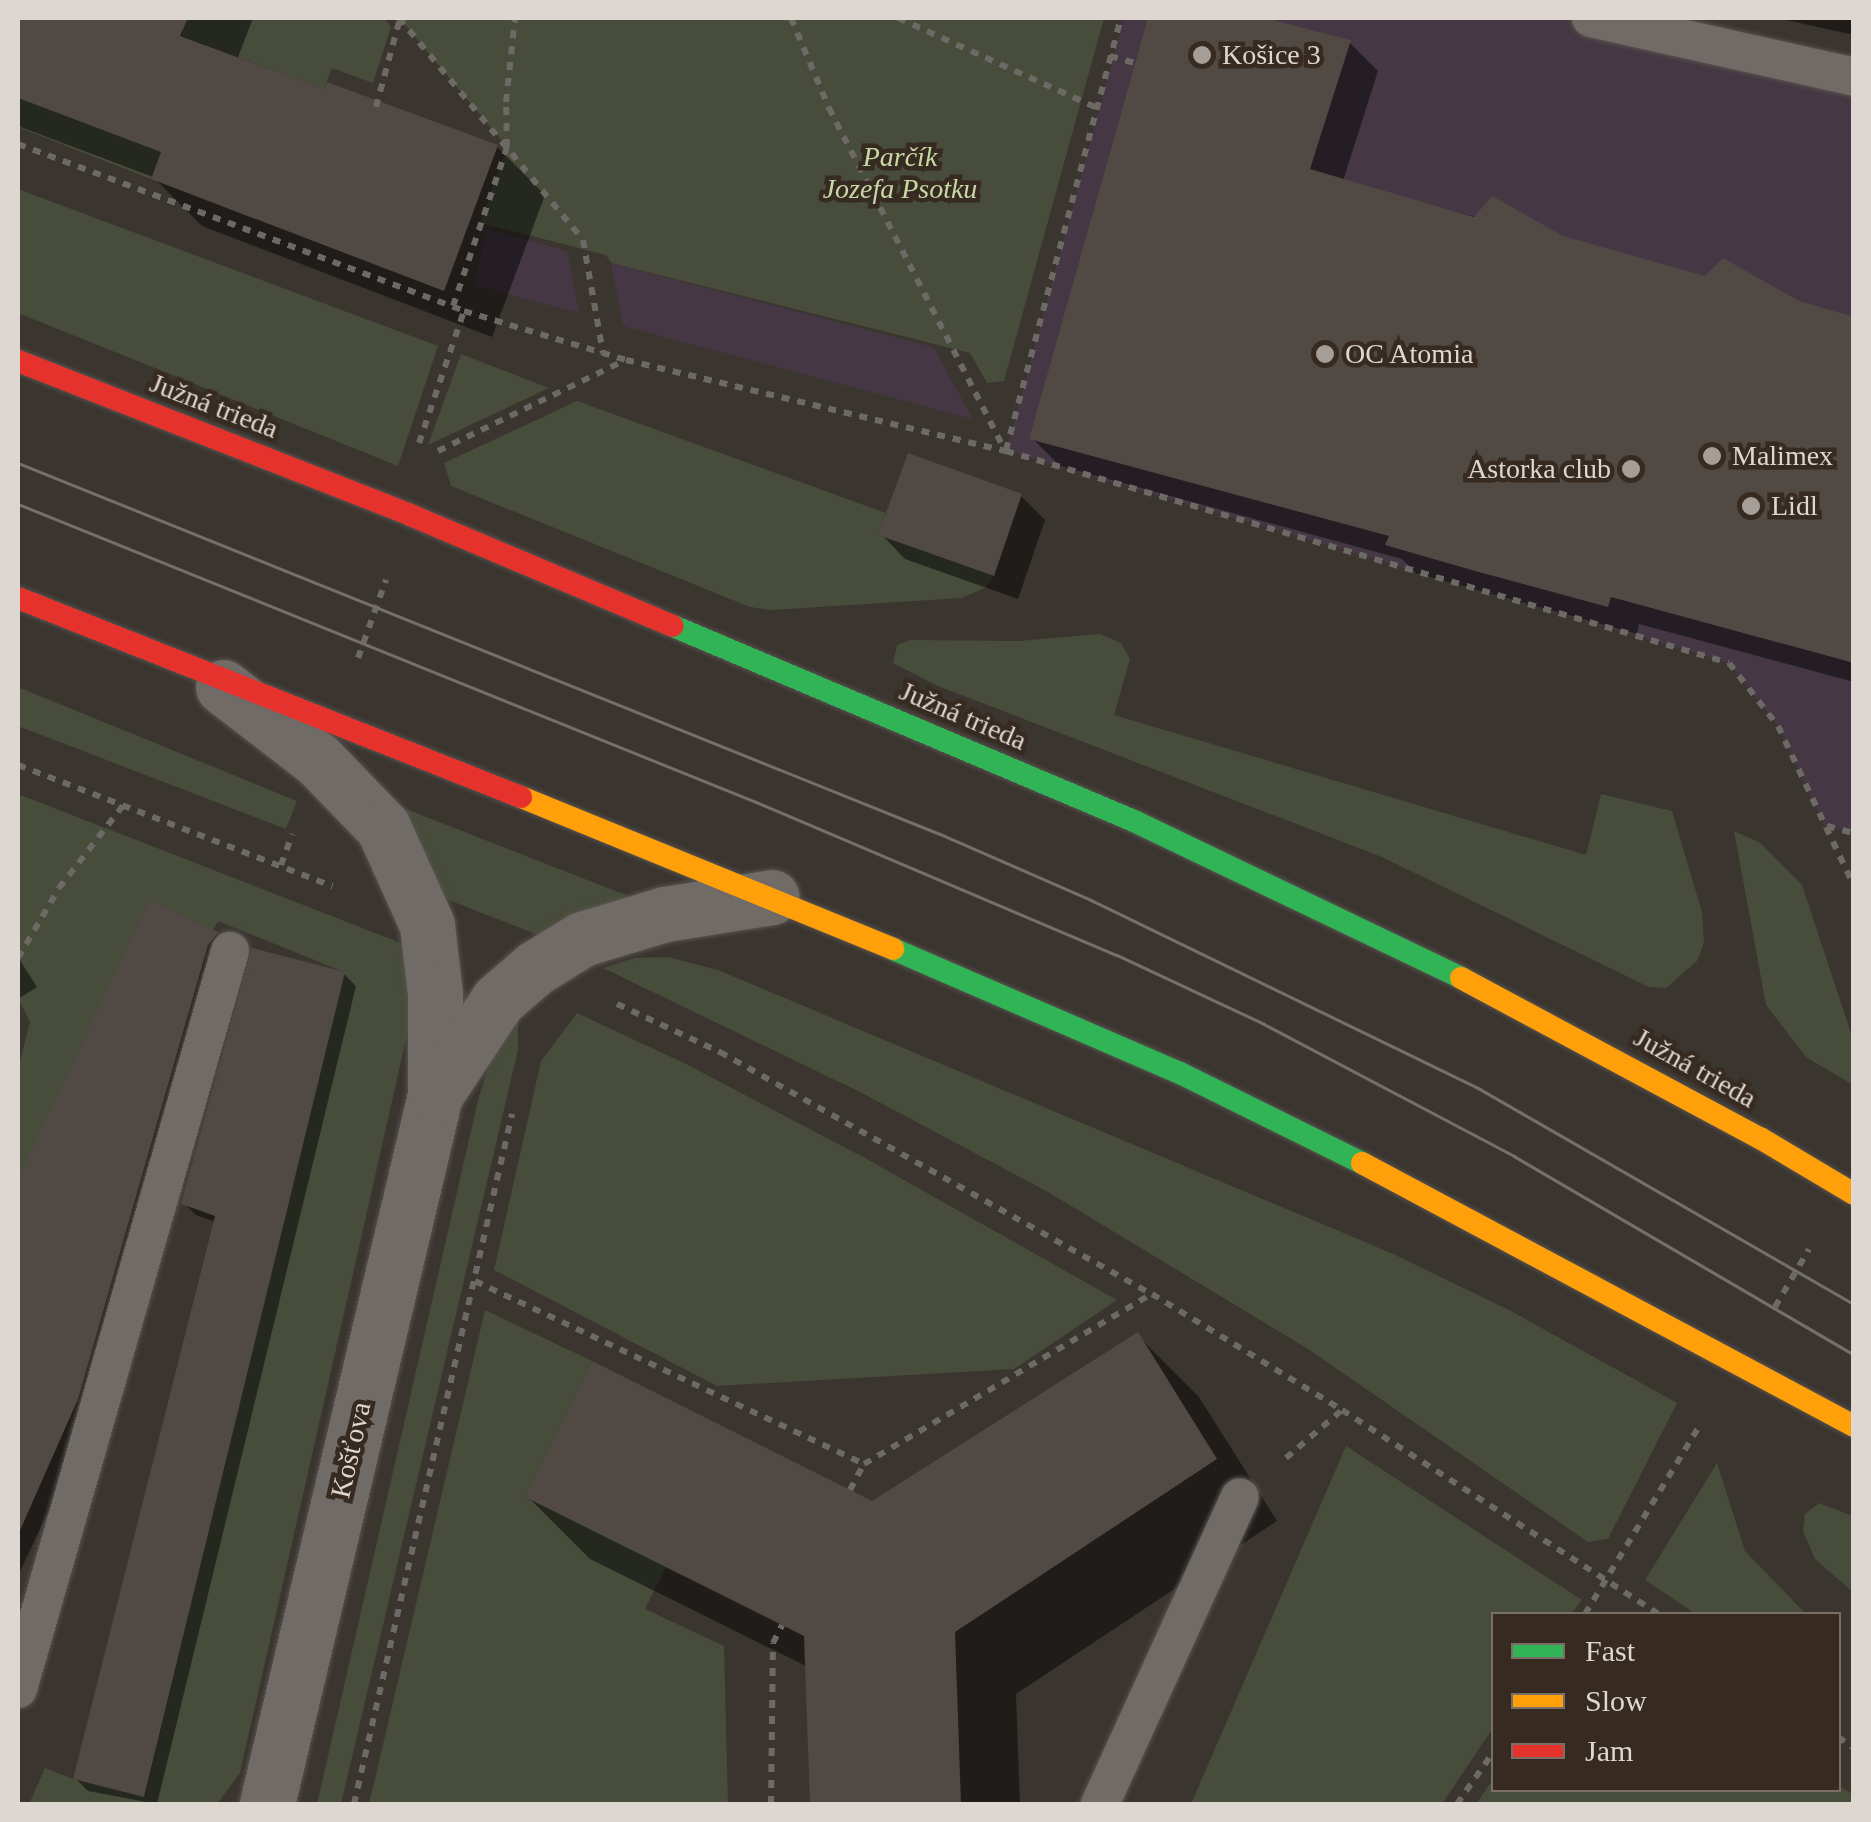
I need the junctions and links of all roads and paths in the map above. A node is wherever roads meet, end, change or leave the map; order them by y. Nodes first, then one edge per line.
1 (399, 18) edge
2 (514, 18) edge
3 (790, 18) edge
4 (898, 18) edge
5 (1120, 18) edge
6 (1591, 18) edge
7 (1110, 56) junction
8 (1135, 62) dead end
9 (1854, 76) edge
10 (376, 108) dead end
11 (1097, 108) junction
12 (18, 144) edge
13 (507, 147) junction
14 (453, 306) junction
15 (464, 311) junction
16 (603, 353) junction
17 (626, 360) junction
18 (18, 361) edge
19 (1006, 451) junction
20 (412, 464) junction
21 (410, 516) junction
22 (18, 598) edge
23 (200, 670) joint
24 (326, 742) junction
25 (18, 766) edge
26 (125, 803) junction
27 (1826, 826) junction
28 (1854, 833) edge
29 (281, 865) junction
30 (1854, 886) edge
31 (772, 897) junction
32 (427, 925) junction
33 (230, 951) dead end
34 (18, 958) edge
35 (536, 968) junction
36 (435, 1095) junction
37 (512, 1110) dead end
38 (1850, 1188) edge
39 (476, 1281) junction
40 (1152, 1294) junction
41 (1342, 1410) junction
42 (1854, 1426) edge
43 (864, 1464) junction
44 (850, 1490) dead end
45 (1240, 1497) joint
46 (1607, 1579) junction
47 (1586, 1612) edge
48 (1656, 1612) edge
49 (782, 1625) dead end
50 (18, 1689) edge
51 (1491, 1754) edge
52 (267, 1804) edge
53 (354, 1804) edge
54 (771, 1804) edge
55 (1100, 1804) edge
56 (1457, 1804) edge

1 - 10 path
1 - 13 path
2 - 13 path
3 - 19 path
4 - 11 path
5 - 7 path
6 - 9 lane
7 - 8 path
7 - 11 path
11 - 19 path
12 - 14 path
13 - 14 path
13 - 16 path
14 - 15 path
15 - 16 path
15 - 20 path
16 - 17 path
17 - 19 path
17 - 20 path
18 - 21 street, Južná trieda
19 - 27 path
20 - 21 path
21 - 24 path
21 - 38 street, Južná trieda
22 - 23 street
23 - 24 street
24 - 29 path
24 - 31 street
24 - 32 street
25 - 26 path
26 - 29 path
26 - 34 path
27 - 28 path
27 - 30 path
29 - 32 path
31 - 35 street
31 - 42 street
32 - 36 street
33 - 50 lane
35 - 36 street
35 - 40 path
36 - 52 street, Košťova
37 - 39 path
39 - 43 path
39 - 53 path
40 - 41 path
40 - 43 path
41 - 45 path
41 - 46 path
43 - 44 path
45 - 55 lane
46 - 47 path
46 - 48 path
49 - 54 path
51 - 56 path

